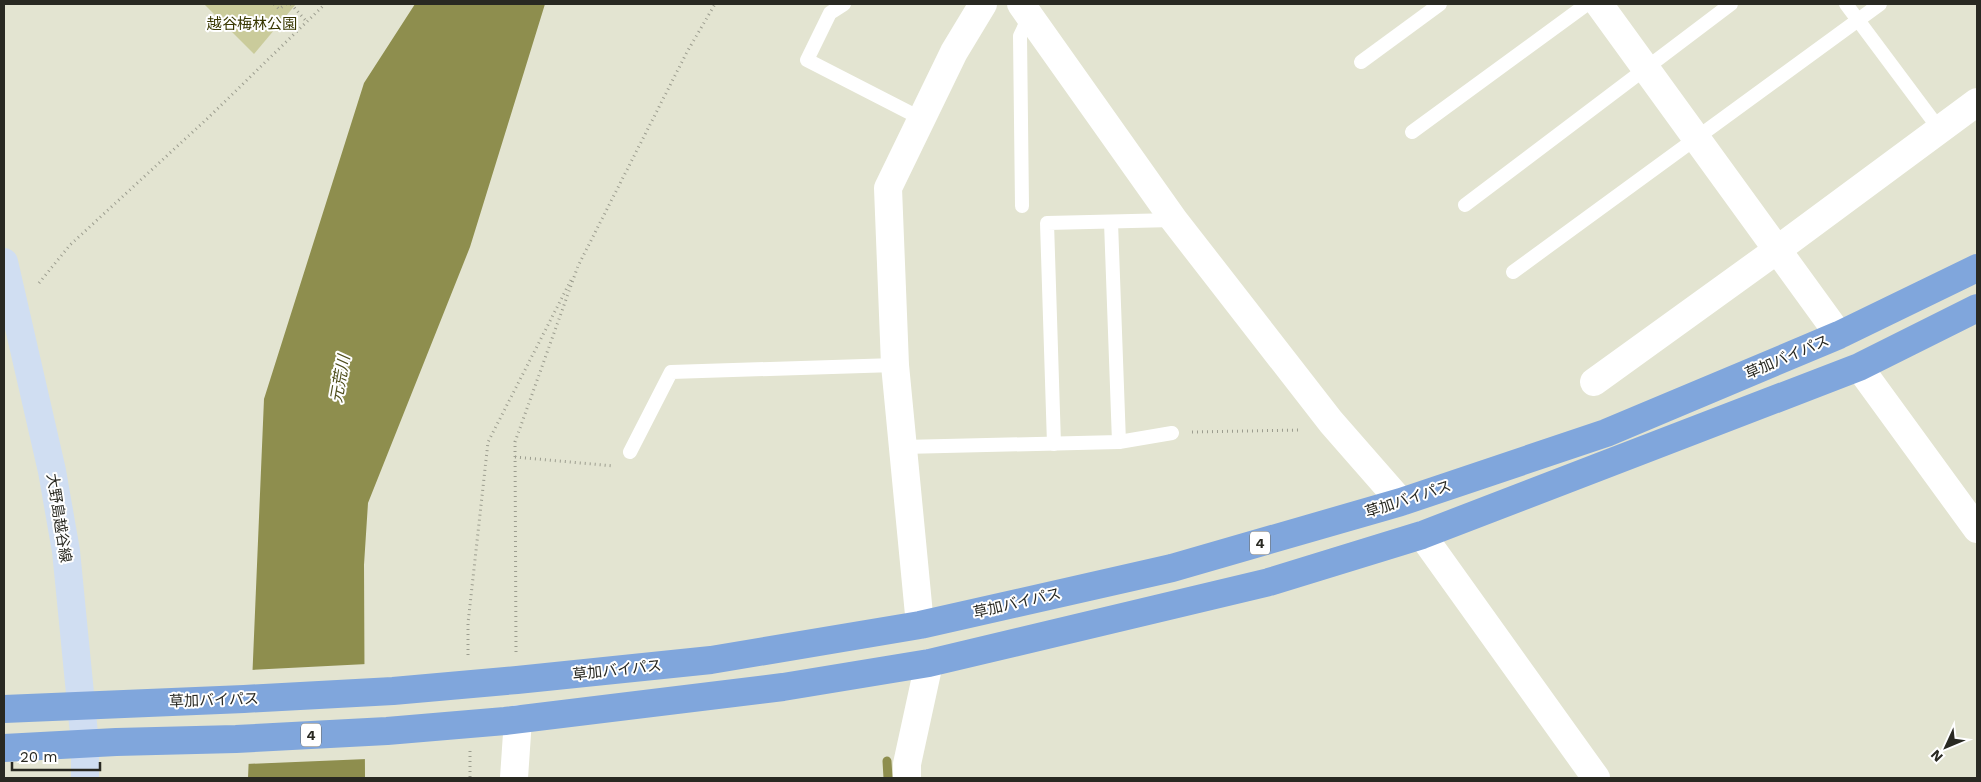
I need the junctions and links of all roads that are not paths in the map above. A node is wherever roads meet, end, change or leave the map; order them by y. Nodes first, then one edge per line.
1 (844, 4) edge
2 (983, 4) edge
3 (1440, 4) edge
4 (1587, 4) edge
5 (1599, 4) edge
6 (1731, 4) edge
7 (1846, 4) edge
8 (1880, 4) edge
9 (1025, 9) edge
10 (1858, 20) junction
11 (1361, 62) dead end
12 (1645, 68) junction
13 (1977, 102) edge
14 (922, 119) junction
15 (1940, 130) junction
16 (1412, 132) dead end
17 (1696, 138) junction
18 (1465, 205) dead end
19 (1022, 206) dead end
20 (1174, 220) junction
21 (1112, 222) junction
22 (1777, 250) junction
23 (4, 267) edge
24 (1977, 268) edge
25 (1513, 272) dead end
26 (1977, 308) edge
27 (1839, 335) junction
28 (895, 365) junction
29 (1859, 366) junction
30 (1594, 382) dead end
31 (1172, 433) road end
32 (1119, 442) junction
33 (1054, 444) junction
34 (904, 447) junction
35 (630, 452) road end
36 (1401, 502) junction
37 (1977, 529) edge
38 (1422, 535) junction
39 (920, 625) junction
40 (929, 663) junction
41 (81, 705) junction
42 (4, 709) edge
43 (512, 720) junction
44 (85, 744) junction
45 (4, 748) edge
46 (85, 778) edge
47 (514, 778) edge
48 (907, 778) edge
49 (1596, 778) edge

1 - 14 lane
2 - 14 street
3 - 11 lane
4 - 16 lane
5 - 12 street
6 - 12 lane
7 - 10 lane
8 - 10 lane
9 - 19 lane
9 - 20 street
10 - 15 lane
10 - 17 lane
12 - 17 street
12 - 18 lane
13 - 15 street
14 - 28 street
15 - 22 street
17 - 22 street
17 - 25 lane
20 - 21 lane
20 - 36 street
21 - 32 lane
21 - 33 lane
22 - 27 street
22 - 30 street
23 - 41 main road, 大野島越谷線
24 - 27 highway, 草加バイパス / 4
26 - 29 highway, 4
27 - 36 highway, 草加バイパス / 4
28 - 34 street
28 - 35 lane
29 - 37 street
29 - 38 highway, 4
31 - 32 lane
32 - 33 lane
33 - 34 lane
34 - 39 street
36 - 39 highway, 草加バイパス / 4
38 - 40 highway, 4
38 - 49 street
39 - 41 highway, 草加バイパス / 4
40 - 43 highway, 4
40 - 48 street
41 - 42 highway, 草加バイパス / 4
41 - 44 main road, 大野島越谷線
43 - 44 highway, 4
43 - 47 street
44 - 45 highway, 4
44 - 46 main road, 大野島越谷線

